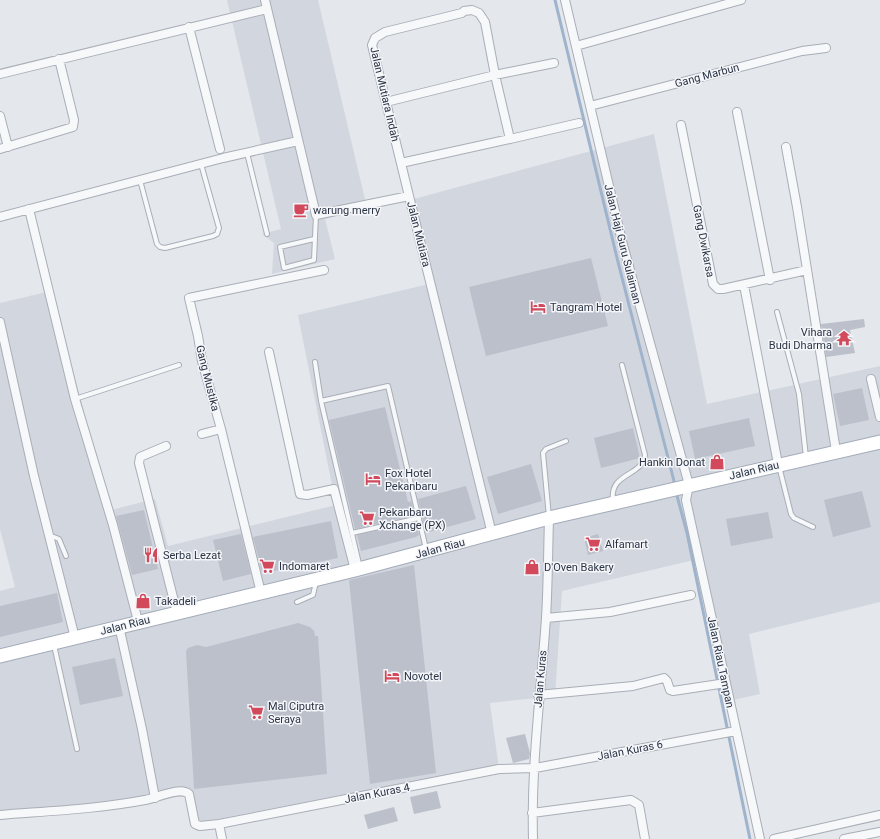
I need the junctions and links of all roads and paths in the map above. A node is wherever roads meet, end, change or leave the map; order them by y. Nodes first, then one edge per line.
1 (265, 0) edge
2 (565, 0) edge
3 (741, 0) edge
4 (267, 9) junction
5 (189, 27) junction
6 (576, 46) junction
7 (826, 48) dead end
8 (59, 59) junction
9 (554, 63) dead end
10 (0, 74) edge
11 (495, 75) junction
12 (386, 102) junction
13 (590, 106) junction
14 (737, 112) dead end
15 (0, 116) edge
16 (579, 123) dead end
17 (681, 125) dead end
18 (510, 139) junction
19 (298, 141) junction
20 (786, 147) dead end
21 (4, 148) edge
22 (220, 149) dead end
23 (247, 152) junction
24 (401, 163) junction
25 (201, 164) junction
26 (140, 180) junction
27 (409, 196) junction
28 (29, 209) junction
29 (316, 215) junction
30 (0, 217) edge
31 (267, 234) dead end
32 (314, 238) junction
33 (324, 270) dead end
34 (807, 270) junction
35 (770, 280) junction
36 (744, 285) junction
37 (777, 312) dead end
38 (0, 322) edge
39 (269, 352) dead end
40 (315, 362) dead end
41 (179, 365) dead end
42 (622, 365) dead end
43 (871, 379) dead end
44 (75, 399) junction
45 (321, 401) junction
46 (880, 417) edge
47 (221, 429) junction
48 (202, 434) dead end
49 (566, 441) dead end
50 (880, 442) edge
51 (166, 446) dead end
52 (836, 451) junction
53 (806, 458) junction
54 (778, 464) junction
55 (687, 486) junction
56 (613, 504) junction
57 (419, 518) junction
58 (549, 518) junction
59 (813, 527) dead end
60 (352, 534) junction
61 (492, 534) junction
62 (48, 535) junction
63 (426, 552) junction
64 (66, 556) dead end
65 (358, 569) junction
66 (317, 579) junction
67 (261, 593) junction
68 (691, 595) dead end
69 (297, 602) dead end
70 (177, 613) junction
71 (546, 618) junction
72 (138, 621) junction
73 (119, 626) junction
74 (75, 638) junction
75 (54, 643) junction
76 (0, 656) edge
77 (726, 683) junction
78 (538, 695) junction
79 (736, 731) junction
80 (77, 748) dead end
81 (535, 768) junction
82 (155, 798) junction
83 (532, 813) junction
84 (0, 815) edge
85 (880, 815) edge
86 (219, 824) junction
87 (880, 832) edge
88 (222, 839) edge
89 (533, 839) edge
90 (645, 839) edge
91 (760, 839) edge
92 (774, 839) edge
93 (844, 839) edge

1 - 4 street
2 - 6 street, Jalan Haji Guru Sulaiman
3 - 6 street
4 - 5 street
4 - 19 street
5 - 8 street
5 - 22 street
6 - 13 street, Jalan Haji Guru Sulaiman
7 - 13 street, Gang Marbun
8 - 10 street
8 - 21 street
9 - 11 street
11 - 12 street
11 - 12 street, Jalan Mutiara Indah
11 - 18 street
12 - 24 street, Jalan Mutiara Indah
13 - 55 street, Jalan Haji Guru Sulaiman
14 - 35 street
15 - 21 street
16 - 18 street
17 - 36 street, Gang Dwikarsa
18 - 24 street
19 - 23 street
19 - 29 street
20 - 34 street
23 - 25 street
23 - 31 lane
24 - 27 street, Jalan Mutiara Indah
25 - 26 street
25 - 26 lane
26 - 28 street
27 - 29 street, Jalan Mutiara
27 - 61 street, Jalan Mutiara
28 - 30 street
28 - 44 street
29 - 32 lane
32 - 32 lane
33 - 47 street, Gang Mustika
34 - 35 street, Gang Dwikarsa
34 - 52 street
35 - 36 street, Gang Dwikarsa
36 - 54 street
37 - 53 lane
38 - 62 street
39 - 65 street
40 - 45 lane
41 - 44 lane
42 - 56 lane
43 - 46 street
44 - 72 street
45 - 57 lane
45 - 60 lane
47 - 48 street
47 - 67 street, Gang Mustika
49 - 58 lane
50 - 52 main road, Jalan Riau
51 - 70 street
52 - 53 main road, Jalan Riau
53 - 54 main road, Jalan Riau
54 - 55 main road, Jalan Riau
54 - 59 lane
55 - 56 main road, Jalan Riau
55 - 77 street, Jalan Riau Tampan
56 - 58 main road, Jalan Riau
57 - 60 lane
57 - 63 lane
58 - 61 main road, Jalan Riau
58 - 71 street, Jalan Kuras
60 - 65 lane
61 - 63 main road, Jalan Riau
62 - 64 lane
62 - 74 street
63 - 65 main road, Jalan Riau
65 - 66 main road, Jalan Riau
66 - 67 main road, Jalan Riau
66 - 69 lane
67 - 70 main road, Jalan Riau
68 - 71 street
70 - 72 main road, Jalan Riau
71 - 78 street, Jalan Kuras
72 - 73 main road, Jalan Riau
73 - 74 main road, Jalan Riau
73 - 82 street
74 - 75 main road, Jalan Riau
75 - 76 main road, Jalan Riau
75 - 80 lane
77 - 78 street
77 - 79 street, Jalan Riau Tampan
78 - 81 street, Jalan Kuras
79 - 81 street, Jalan Kuras 6
79 - 91 street, Jalan Riau Tampan
81 - 83 street, Jalan Kuras
81 - 86 street, Jalan Kuras 4
82 - 84 street
82 - 86 street, Jalan Kuras 4
83 - 89 street, Jalan Kuras
83 - 90 street
85 - 92 street
86 - 88 street
87 - 93 street

